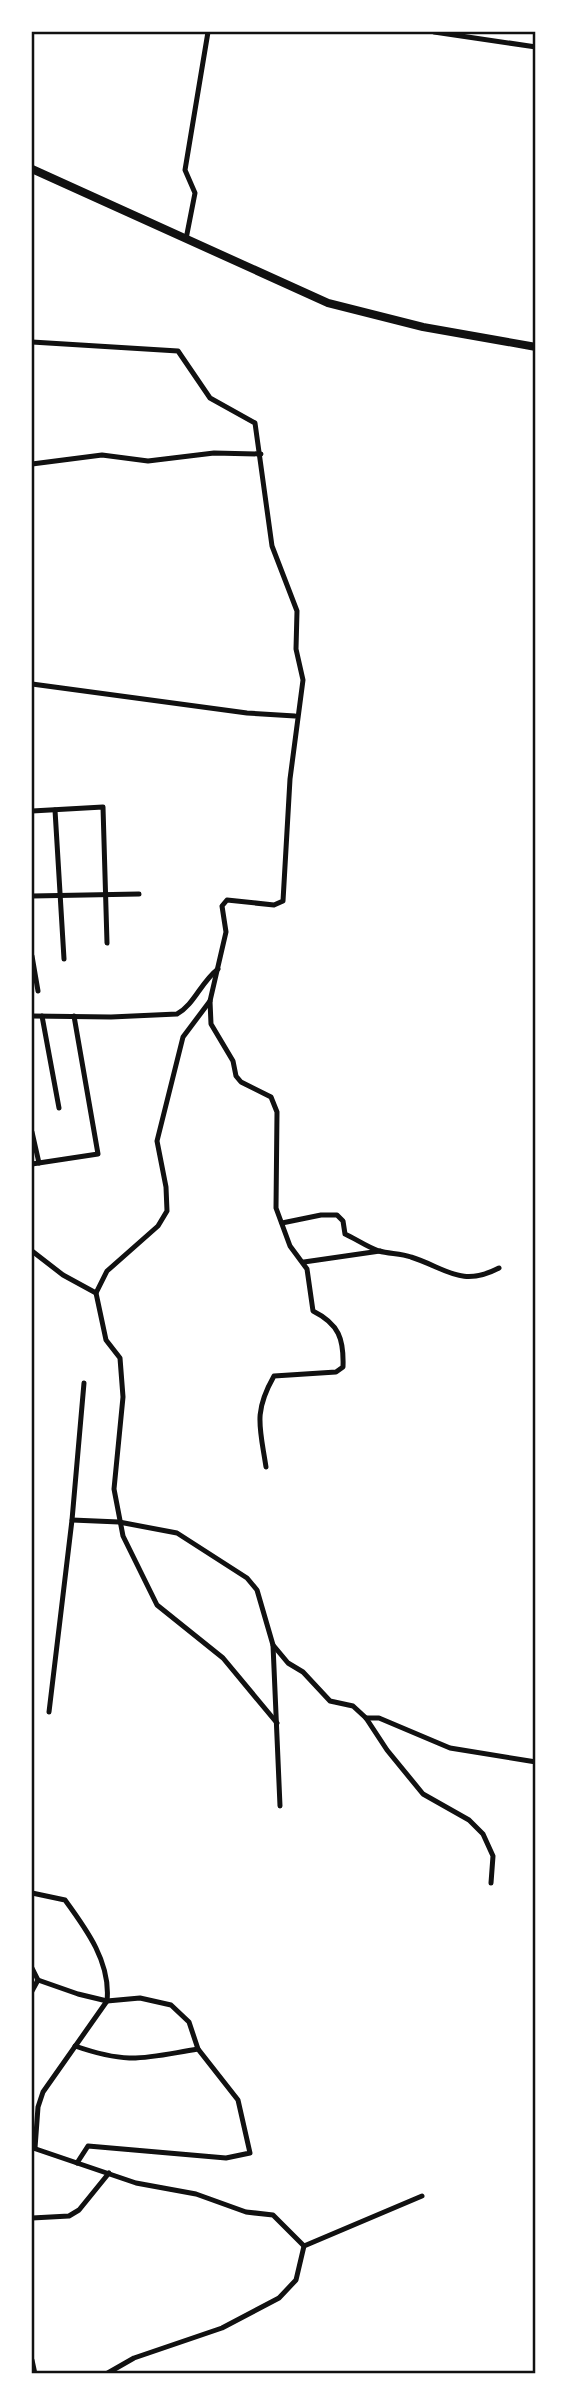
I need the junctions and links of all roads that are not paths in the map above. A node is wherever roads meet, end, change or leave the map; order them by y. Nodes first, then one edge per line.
1 (208, 32) edge
2 (434, 32) edge
3 (536, 47) edge
4 (32, 169) edge
5 (186, 239) junction
6 (32, 342) edge
7 (536, 347) edge
8 (261, 454) junction
9 (32, 464) edge
10 (32, 684) edge
11 (295, 716) junction
12 (55, 810) junction
13 (32, 811) edge
14 (104, 894) junction
15 (139, 894) dead end
16 (61, 895) junction
17 (32, 896) edge
18 (107, 943) dead end
19 (32, 956) edge
20 (64, 958) dead end
21 (218, 970) junction
22 (38, 990) dead end
23 (210, 1001) junction
24 (32, 1016) edge
25 (43, 1016) junction
26 (74, 1016) junction
27 (59, 1108) dead end
28 (32, 1132) edge
29 (35, 1163) edge
30 (282, 1223) junction
31 (32, 1251) edge
32 (380, 1251) junction
33 (304, 1262) junction
34 (499, 1268) dead end
35 (96, 1293) junction
36 (84, 1383) dead end
37 (266, 1467) dead end
38 (72, 1520) junction
39 (119, 1522) junction
40 (273, 1645) junction
41 (49, 1712) dead end
42 (366, 1718) junction
43 (277, 1723) junction
44 (536, 1762) edge
45 (280, 1806) dead end
46 (491, 1883) dead end
47 (32, 1893) edge
48 (32, 1968) edge
49 (38, 1980) junction
50 (32, 1991) edge
51 (107, 2001) junction
52 (75, 2046) junction
53 (198, 2049) junction
54 (33, 2148) edge
55 (77, 2163) junction
56 (109, 2173) junction
57 (422, 2196) dead end
58 (32, 2218) edge
59 (304, 2246) junction
60 (32, 2360) edge
61 (35, 2374) edge
62 (106, 2374) edge

1 - 5 street
2 - 3 street
4 - 5 main road
5 - 7 main road
6 - 8 street
8 - 9 street
8 - 11 street
10 - 11 street
11 - 21 street
12 - 13 street
12 - 14 street
12 - 16 street
14 - 15 street
14 - 16 street
14 - 18 street
16 - 17 street
16 - 20 street
19 - 22 street
21 - 23 street
21 - 26 street
23 - 30 street
23 - 35 street
24 - 25 street
25 - 26 street
25 - 27 street
26 - 29 street
28 - 29 street
30 - 32 street
30 - 33 street
31 - 35 street
32 - 33 street
32 - 34 street
33 - 37 street
35 - 39 street
36 - 38 street
38 - 39 street
38 - 41 street
39 - 40 street
39 - 43 street
40 - 42 street
40 - 43 street
42 - 44 street
42 - 46 street
43 - 45 street
47 - 51 street
48 - 49 street
49 - 50 street
49 - 51 street
51 - 52 street
51 - 53 street
52 - 53 street
52 - 54 street
53 - 55 street
54 - 55 street
55 - 56 street
56 - 58 street
56 - 59 street
57 - 59 street
59 - 62 street
60 - 61 street

